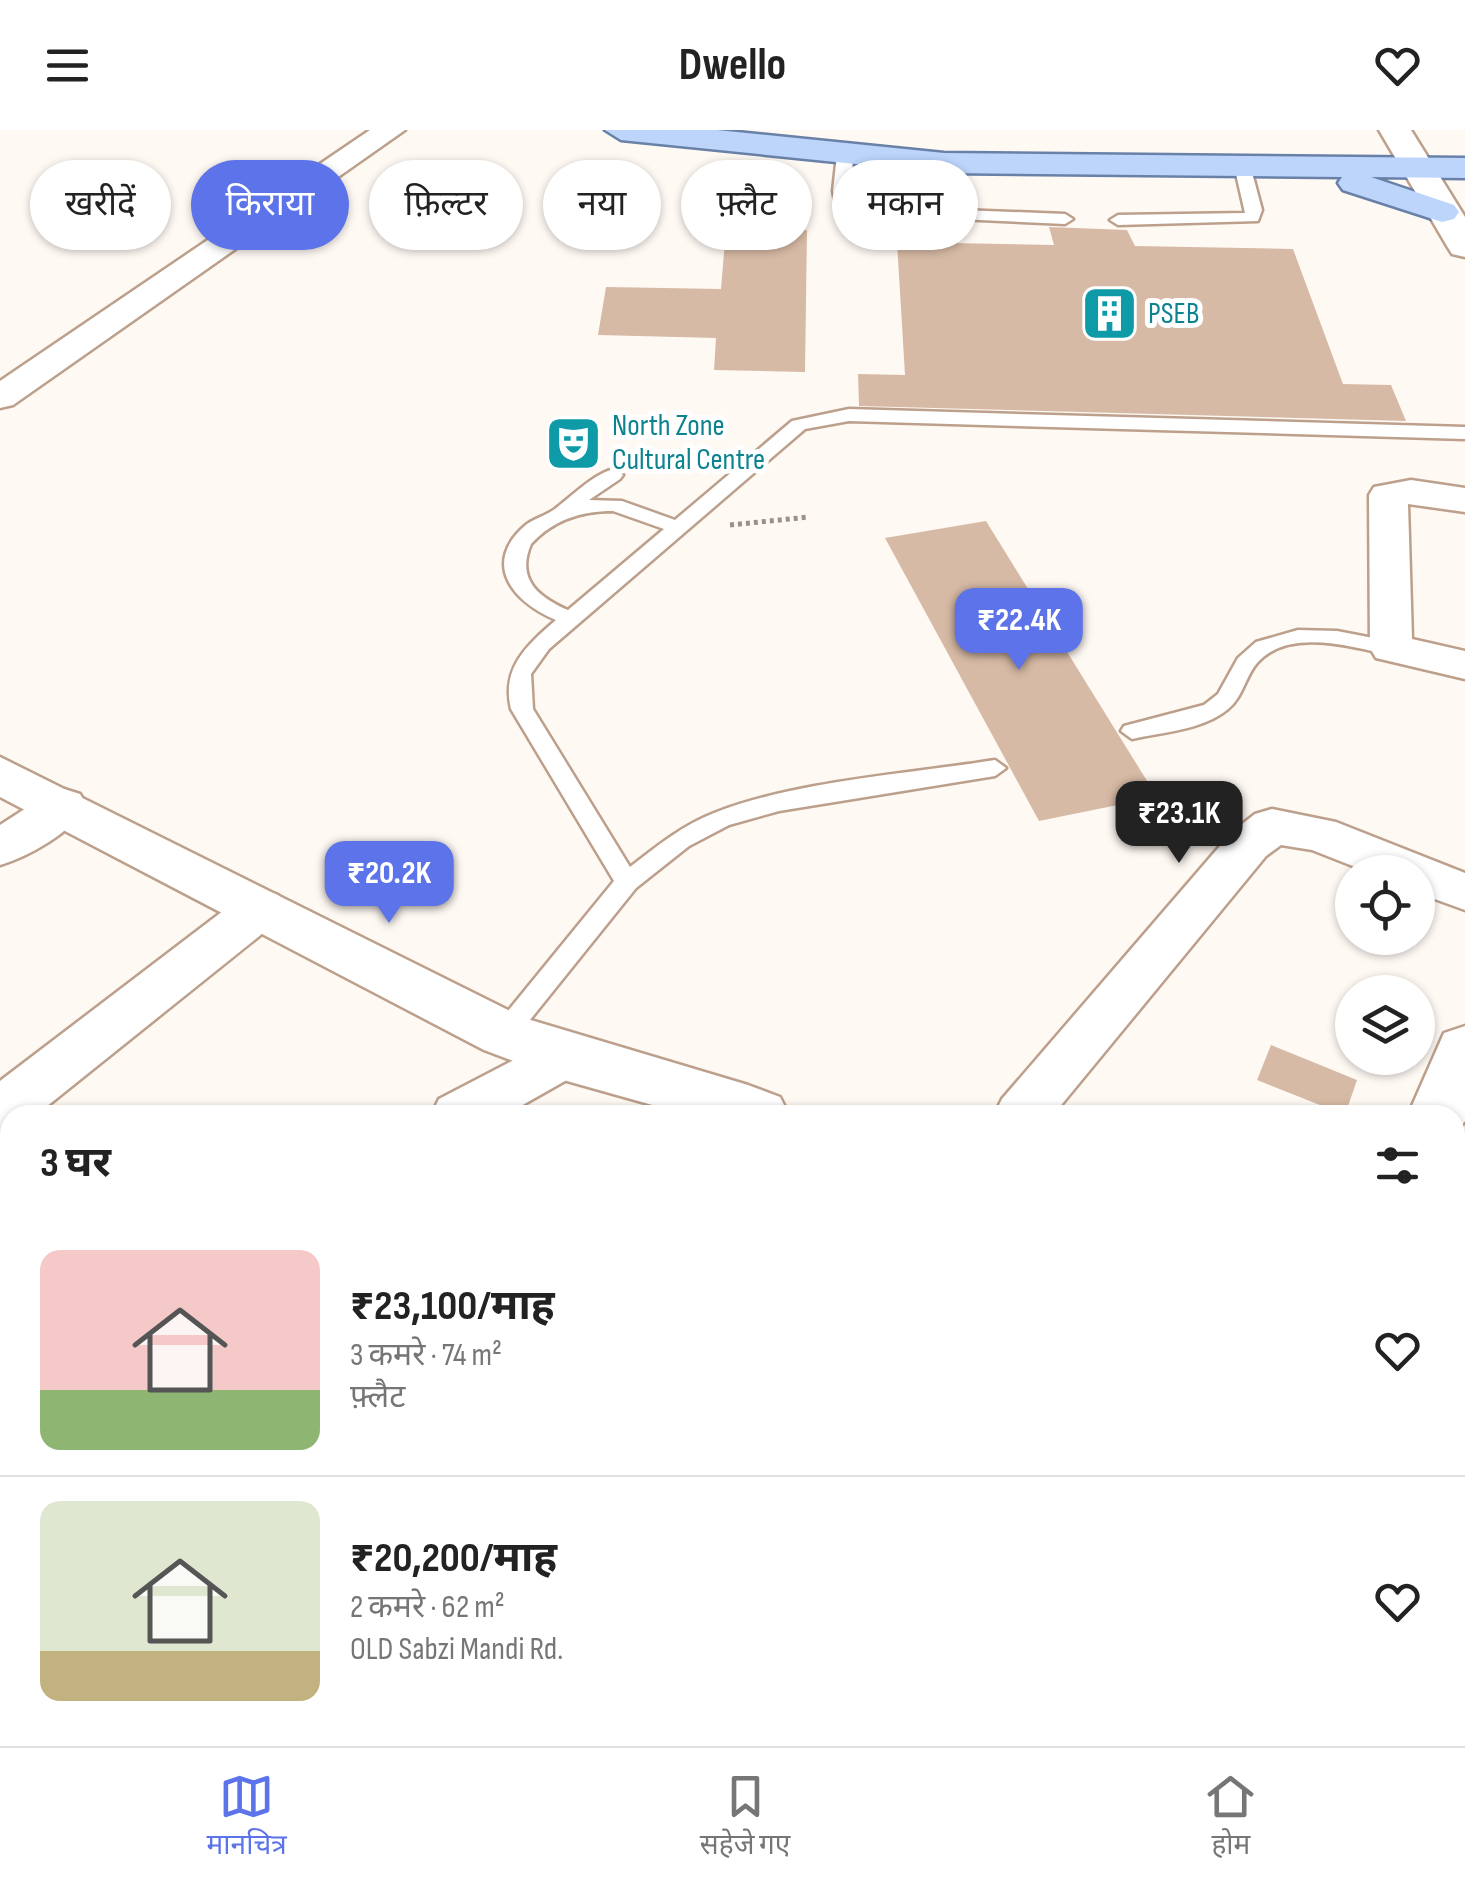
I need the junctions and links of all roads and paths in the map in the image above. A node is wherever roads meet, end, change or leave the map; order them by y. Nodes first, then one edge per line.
1 (389, 130) edge
2 (621, 130) edge
3 (792, 130) edge
4 (1296, 151) junction
5 (1433, 152) edge
6 (845, 155) junction
7 (1247, 155) junction
8 (1454, 211) edge
9 (1064, 219) dead end
10 (1118, 220) dead end
11 (1465, 246) edge
12 (0, 397) edge
13 (1465, 434) edge
14 (613, 475) dead end
15 (1465, 500) edge
16 (554, 516) junction
17 (809, 517) dead end
18 (680, 530) junction
19 (573, 620) junction
20 (1391, 648) junction
21 (1465, 665) edge
22 (1132, 731) dead end
23 (995, 768) dead end
24 (0, 775) edge
25 (64, 806) junction
26 (0, 848) edge
27 (1371, 855) edge
28 (1435, 880) edge
29 (627, 882) junction
30 (1465, 892) edge
31 (261, 908) junction
32 (504, 1034) junction
33 (1465, 1050) edge
34 (560, 1058) junction
35 (9, 1105) edge
36 (476, 1105) edge
37 (731, 1105) edge
38 (1029, 1105) edge
39 (1442, 1105) edge

1 - 12 street
2 - 6 main road
3 - 7 main road
4 - 5 main road
4 - 7 main road
4 - 8 main road
5 - 7 main road
5 - 8 street
6 - 7 main road
6 - 9 lane
7 - 10 lane
8 - 11 street
13 - 18 lane
14 - 16 lane
15 - 20 street
16 - 18 lane
16 - 19 lane
17 - 18 path
18 - 19 lane
19 - 29 lane
20 - 21 street
20 - 22 lane
23 - 29 lane
24 - 25 street
25 - 26 street
25 - 31 street
27 - 38 street
28 - 30 street
29 - 32 lane
31 - 32 street
31 - 35 street
32 - 34 street
33 - 39 street
34 - 36 street
34 - 37 street

